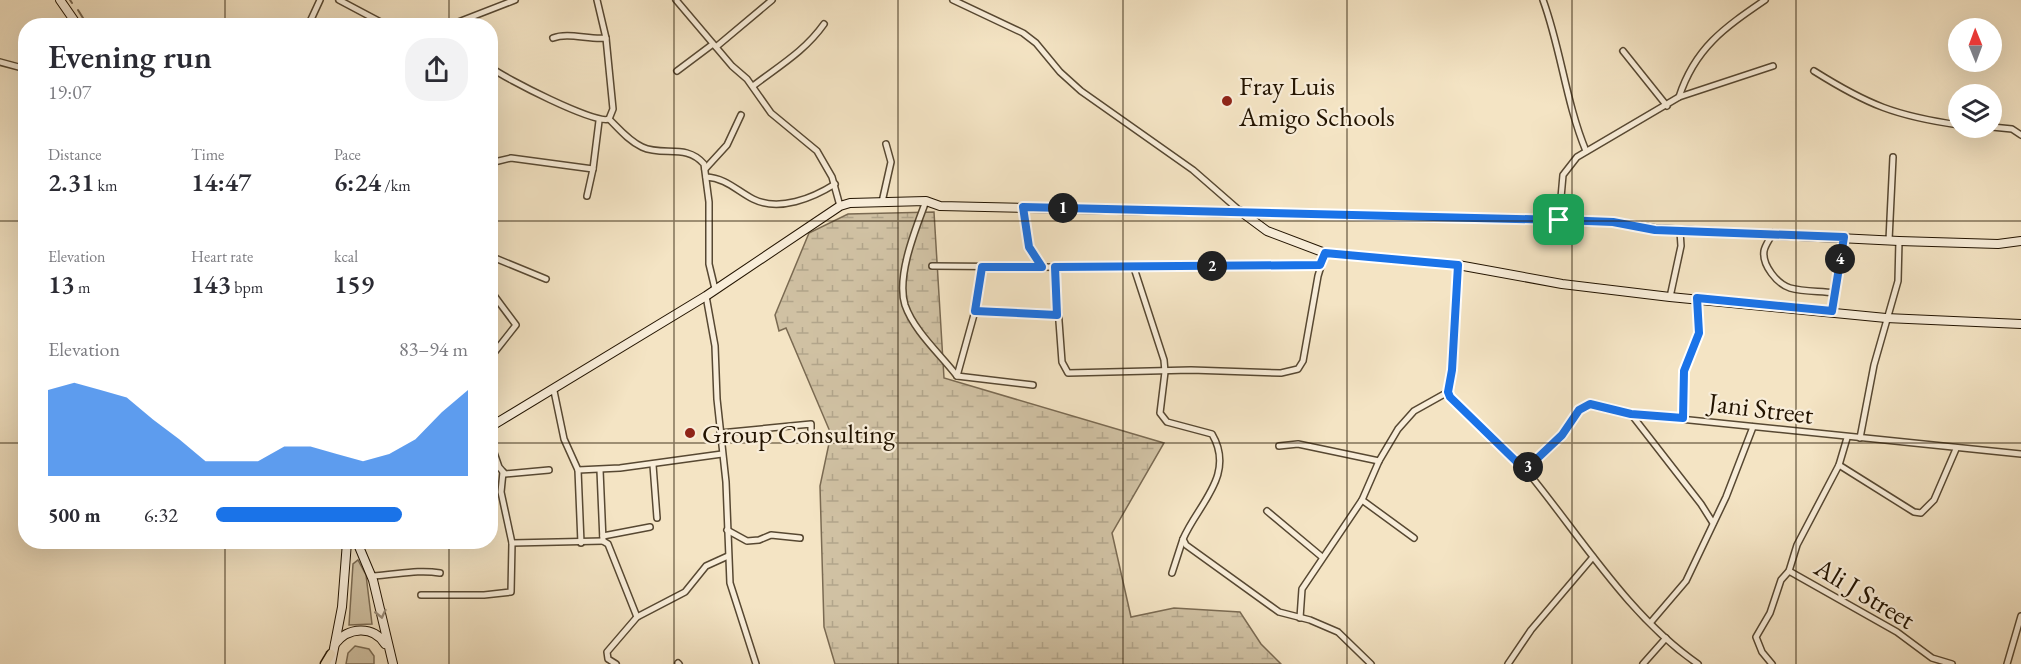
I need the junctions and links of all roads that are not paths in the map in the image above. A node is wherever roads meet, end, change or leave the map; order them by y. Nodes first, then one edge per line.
1 (60, 0) edge
2 (320, 0) edge
3 (339, 0) edge
4 (515, 0) edge
5 (597, 0) edge
6 (676, 0) edge
7 (772, 0) edge
8 (953, 0) edge
9 (1543, 0) edge
10 (1765, 0) edge
11 (72, 18) edge
12 (312, 18) edge
13 (373, 18) edge
14 (469, 18) edge
15 (824, 24) dead end
16 (553, 38) dead end
17 (606, 38) junction
18 (715, 46) junction
19 (1623, 51) dead end
20 (0, 62) edge
21 (1773, 66) dead end
22 (18, 67) edge
23 (498, 71) edge
24 (677, 71) dead end
25 (1814, 71) dead end
26 (753, 86) junction
27 (1679, 97) junction
28 (1667, 106) junction
29 (741, 115) dead end
30 (609, 119) junction
31 (599, 121) junction
32 (1948, 123) edge
33 (2002, 128) edge
34 (2021, 135) edge
35 (886, 144) dead end
36 (1586, 151) junction
37 (1893, 157) dead end
38 (498, 161) edge
39 (593, 169) junction
40 (705, 169) junction
41 (706, 177) junction
42 (835, 184) junction
43 (587, 196) dead end
44 (926, 201) junction
45 (882, 202) junction
46 (840, 206) junction
47 (940, 206) junction
48 (1023, 207) junction
49 (1074, 208) junction
50 (1240, 211) junction
51 (1559, 220) junction
52 (1680, 231) junction
53 (1773, 233) junction
54 (1844, 237) junction
55 (1889, 240) junction
56 (1899, 241) junction
57 (2021, 241) edge
58 (1325, 253) junction
59 (498, 259) edge
60 (1320, 265) junction
61 (1458, 265) junction
62 (932, 266) dead end
63 (982, 267) junction
64 (1042, 267) junction
65 (1055, 267) junction
66 (1134, 268) junction
67 (546, 279) dead end
68 (715, 290) junction
69 (1834, 293) junction
70 (706, 296) junction
71 (1670, 297) junction
72 (1697, 298) junction
73 (498, 301) edge
74 (975, 311) junction
75 (1832, 311) junction
76 (1057, 315) junction
77 (1886, 318) junction
78 (2021, 324) edge
79 (498, 348) edge
80 (1166, 372) junction
81 (957, 376) junction
82 (1033, 385) dead end
83 (554, 391) junction
84 (1448, 392) junction
85 (1631, 414) junction
86 (1683, 418) junction
87 (498, 422) edge
88 (1753, 427) junction
89 (720, 434) junction
90 (1847, 438) junction
91 (1860, 438) junction
92 (811, 440) dead end
93 (1279, 446) dead end
94 (1956, 449) junction
95 (722, 454) junction
96 (2021, 454) edge
97 (1379, 461) junction
98 (498, 462) edge
99 (652, 465) junction
100 (1839, 465) junction
101 (549, 470) dead end
102 (578, 470) junction
103 (600, 470) junction
104 (1525, 470) junction
105 (502, 472) junction
106 (1362, 500) junction
107 (1268, 511) dead end
108 (657, 518) dead end
109 (1713, 523) junction
110 (650, 527) dead end
111 (727, 530) junction
112 (603, 538) junction
113 (800, 538) dead end
114 (1414, 538) dead end
115 (1183, 539) junction
116 (512, 543) junction
117 (581, 543) junction
118 (346, 549) edge
119 (360, 549) edge
120 (728, 556) junction
121 (1322, 557) junction
122 (1593, 557) junction
123 (1789, 571) junction
124 (440, 573) dead end
125 (1172, 573) dead end
126 (372, 576) junction
127 (421, 595) dead end
128 (2021, 616) edge
129 (638, 617) junction
130 (1300, 618) junction
131 (1651, 622) junction
132 (1666, 638) junction
133 (388, 648) junction
134 (332, 650) junction
135 (1931, 661) edge
136 (391, 662) edge
137 (325, 664) edge
138 (330, 664) edge
139 (616, 664) edge
140 (756, 664) edge
141 (1371, 664) edge
142 (1508, 664) edge
143 (1643, 664) edge
144 (1698, 664) edge
145 (1772, 664) edge
146 (1952, 664) edge
147 (2007, 664) edge

1 - 11 street
2 - 12 street
3 - 13 street
4 - 14 street
5 - 17 street
6 - 18 street
7 - 18 street
8 - 50 street
9 - 36 street
10 - 27 street
15 - 26 street
16 - 17 street
17 - 30 street
18 - 24 street
18 - 26 street
19 - 28 street
20 - 22 street
21 - 27 street
23 - 31 street
25 - 32 street
26 - 42 street
27 - 28 street
28 - 36 street
29 - 40 street
30 - 31 street
30 - 40 street
31 - 39 street
33 - 34 street
35 - 45 street
36 - 51 street
37 - 55 street
38 - 39 street
39 - 43 street
40 - 41 street
41 - 42 street
41 - 68 street
42 - 46 street
44 - 45 street
44 - 47 street
44 - 81 street
45 - 46 street
46 - 68 street
47 - 48 street
47 - 49 street
48 - 49 street
48 - 64 street
49 - 50 street
50 - 51 street
50 - 58 street
51 - 52 street
52 - 53 street
52 - 71 street
53 - 54 street
53 - 69 street
54 - 55 street
54 - 69 street
55 - 56 street
56 - 57 street
56 - 77 street
58 - 60 street
58 - 61 street
59 - 67 street
60 - 66 street
60 - 80 street
61 - 71 street
61 - 84 street
62 - 63 street
63 - 64 street
63 - 74 street
64 - 65 street
65 - 66 street
65 - 76 street
66 - 80 street
68 - 70 street
69 - 75 street
70 - 83 street
70 - 89 street
71 - 72 street
72 - 75 street
72 - 86 street
73 - 79 street
74 - 76 street
74 - 81 street
75 - 77 street
76 - 80 street
77 - 78 street
77 - 91 street
80 - 115 street
81 - 82 street
83 - 87 street
83 - 102 street
84 - 97 street
84 - 104 street
85 - 86 street, Jani Street
85 - 104 street, Jani Street
85 - 109 street
86 - 88 street, Jani Street
88 - 90 street, Jani Street
88 - 109 street
89 - 92 street
89 - 95 street
90 - 91 street, Jani Street
90 - 100 street
91 - 94 street, Jani Street
93 - 97 street
94 - 96 street, Jani Street
94 - 100 street
95 - 99 street
95 - 111 street
97 - 106 street
98 - 105 street
99 - 103 street
99 - 108 street
100 - 123 street
101 - 105 street
102 - 103 street
102 - 117 street
103 - 112 street
104 - 122 street
105 - 116 street
106 - 114 street
106 - 121 street
107 - 121 street
109 - 131 street
110 - 112 street
111 - 113 street
111 - 120 street
112 - 117 street
112 - 129 street
115 - 125 street
115 - 130 street
116 - 117 street
116 - 127 street
118 - 134 street
119 - 126 street
120 - 129 street
120 - 140 street
121 - 130 street
122 - 131 street
122 - 142 street
123 - 135 street, Ali J Street
123 - 145 street
124 - 126 street
126 -> 133 street
128 - 147 street
129 - 139 street
130 - 141 street
131 - 132 street
132 - 143 street
132 - 144 street
133 - 134 street
133 - 136 street
134 - 137 main road
134 - 138 street
135 - 146 street, Ali J Street

